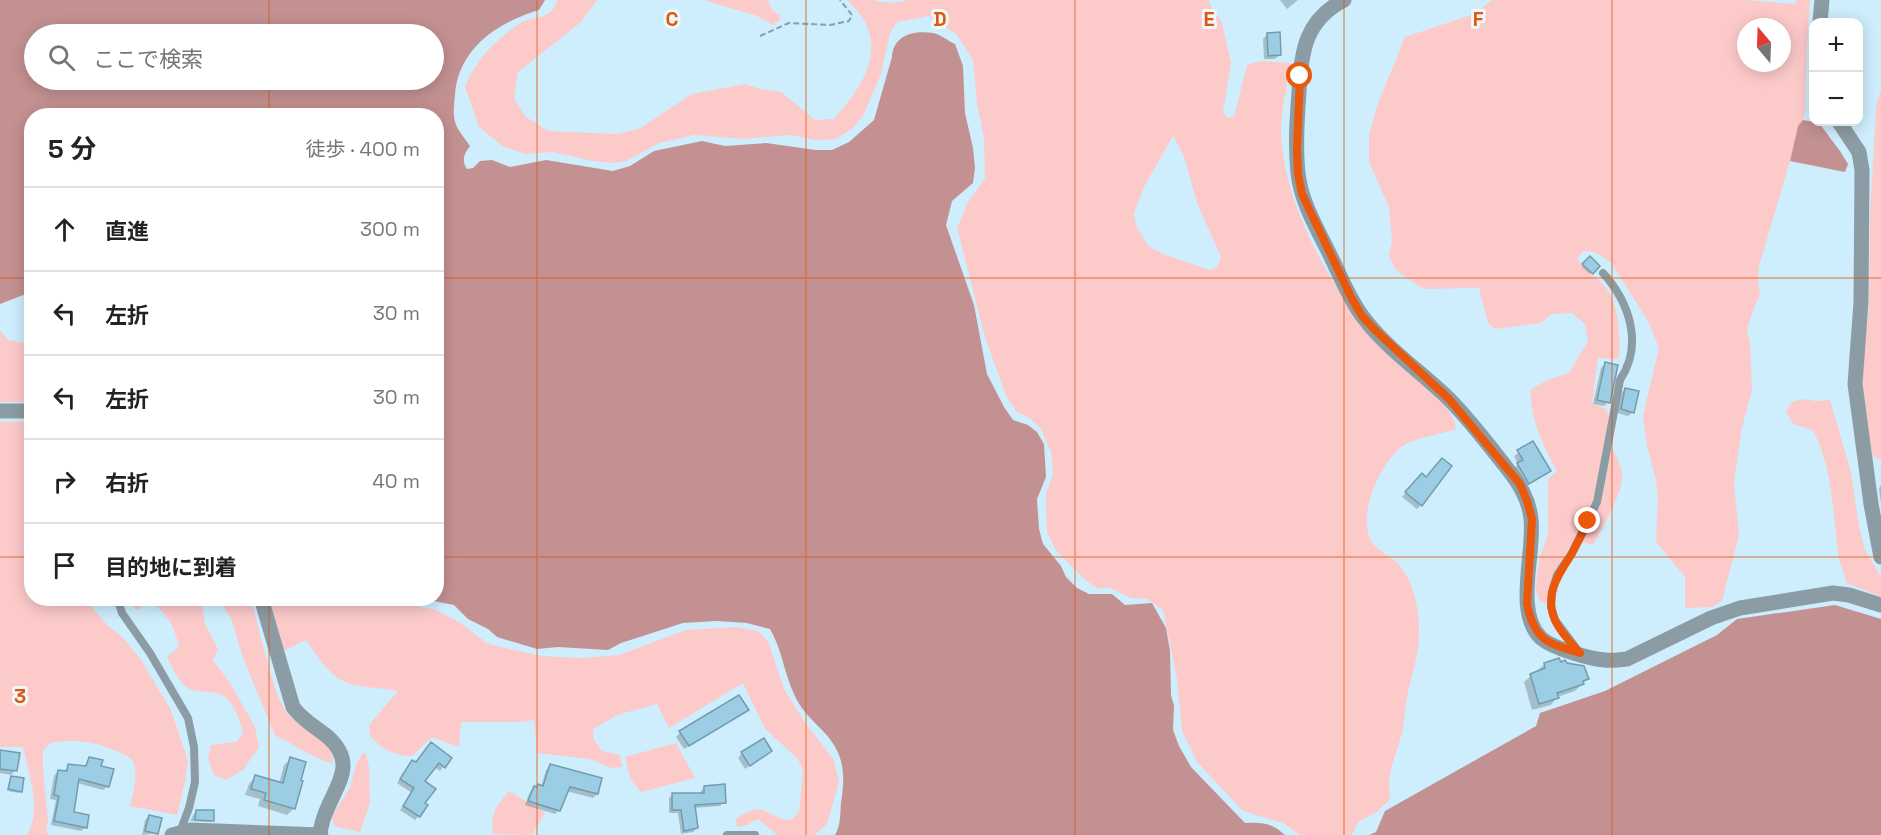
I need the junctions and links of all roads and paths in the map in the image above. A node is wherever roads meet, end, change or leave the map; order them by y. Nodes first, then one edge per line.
1 (840, 0) edge
2 (1344, 0) edge
3 (1822, 0) edge
4 (1820, 18) edge
5 (760, 36) dead end
6 (1842, 126) edge
7 (1602, 273) dead end
8 (0, 411) edge
9 (24, 411) edge
10 (1881, 557) edge
11 (1881, 605) edge
12 (120, 606) edge
13 (263, 606) edge
14 (1580, 653) junction
15 (176, 833) edge
16 (320, 835) edge
17 (727, 835) edge
18 (755, 835) edge

1 - 5 path
2 - 14 street
3 - 4 street
6 - 10 street
7 - 14 lane
8 - 9 street
11 - 14 street
12 - 15 lane
13 - 16 street
15 - 16 street
17 - 18 lane

